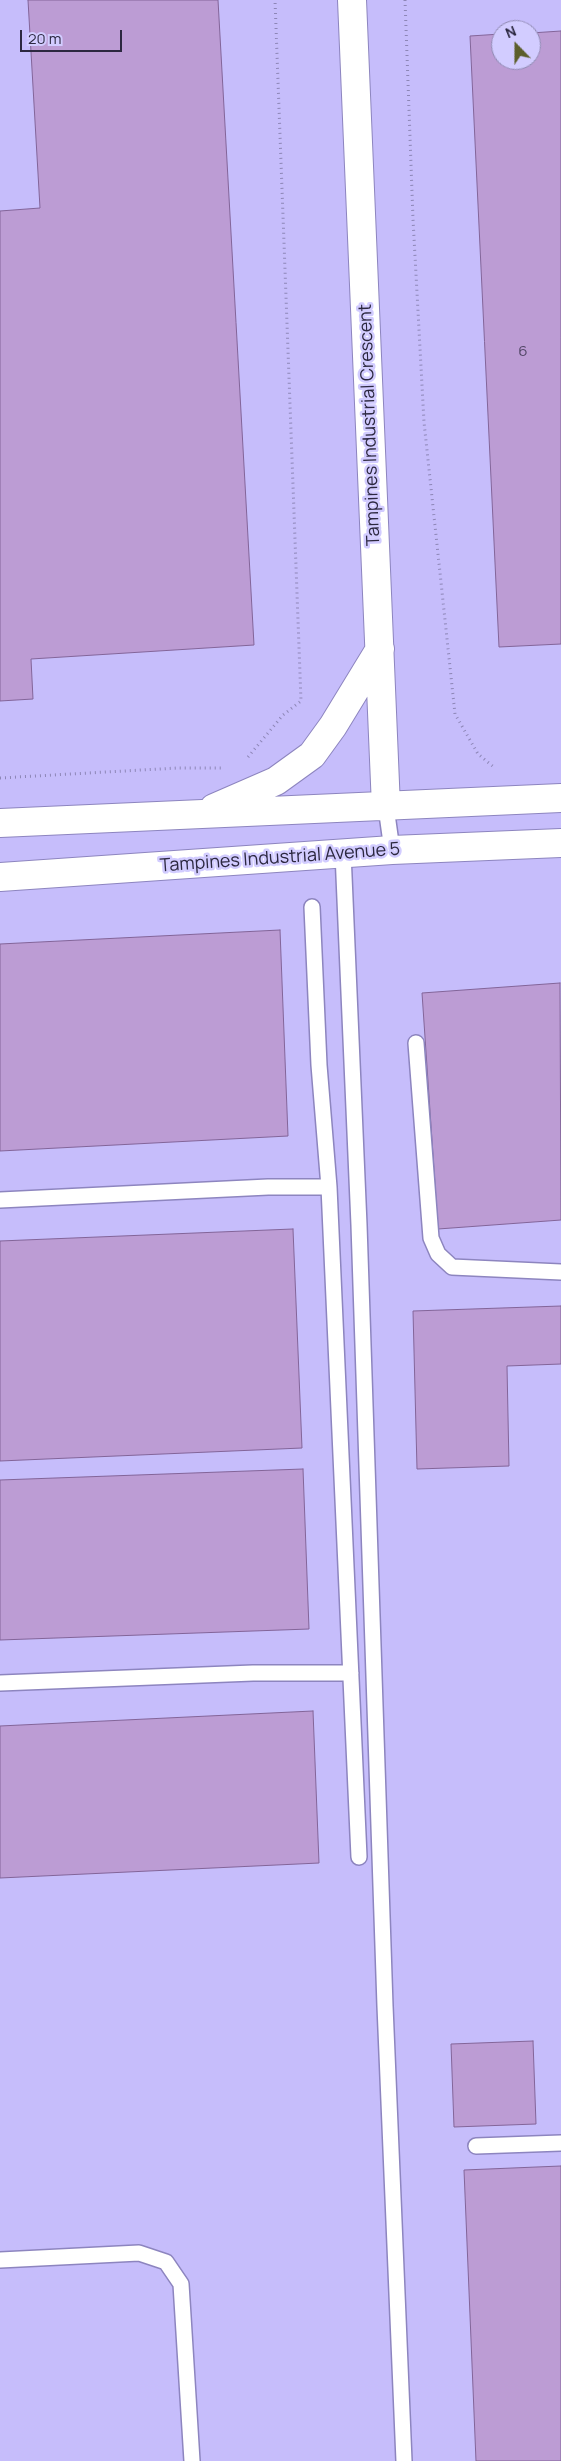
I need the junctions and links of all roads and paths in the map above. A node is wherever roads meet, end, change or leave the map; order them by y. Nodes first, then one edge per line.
1 (275, 0) edge
2 (352, 0) edge
3 (405, 0) edge
4 (380, 649) junction
5 (244, 762) dead end
6 (226, 768) dead end
7 (497, 770) dead end
8 (0, 778) edge
9 (561, 798) edge
10 (386, 807) junction
11 (196, 815) junction
12 (0, 823) edge
13 (561, 843) edge
14 (392, 850) junction
15 (343, 853) junction
16 (0, 877) edge
17 (312, 907) dead end
18 (416, 1042) dead end
19 (328, 1187) junction
20 (0, 1200) edge
21 (561, 1272) edge
22 (351, 1674) junction
23 (0, 1682) edge
24 (359, 1857) dead end
25 (561, 2143) edge
26 (476, 2146) dead end
27 (0, 2260) edge
28 (192, 2461) edge
29 (404, 2461) edge

1 - 5 path
2 - 4 street, Tampines Industrial Crescent
3 - 7 path
4 - 10 street, Tampines Industrial Crescent
4 - 11 street
6 - 8 path
9 - 10 street
10 - 11 street
10 - 14 lane, Tampines Industrial Crescent
11 - 12 street
13 - 14 street, Tampines Industrial Avenue 5
14 - 15 street, Tampines Industrial Avenue 5
15 - 16 street, Tampines Industrial Avenue 5
15 - 29 lane
17 - 19 lane
18 - 21 lane
19 - 20 lane
19 - 22 lane
22 - 23 lane
22 - 24 lane
25 - 26 lane
27 - 28 lane

